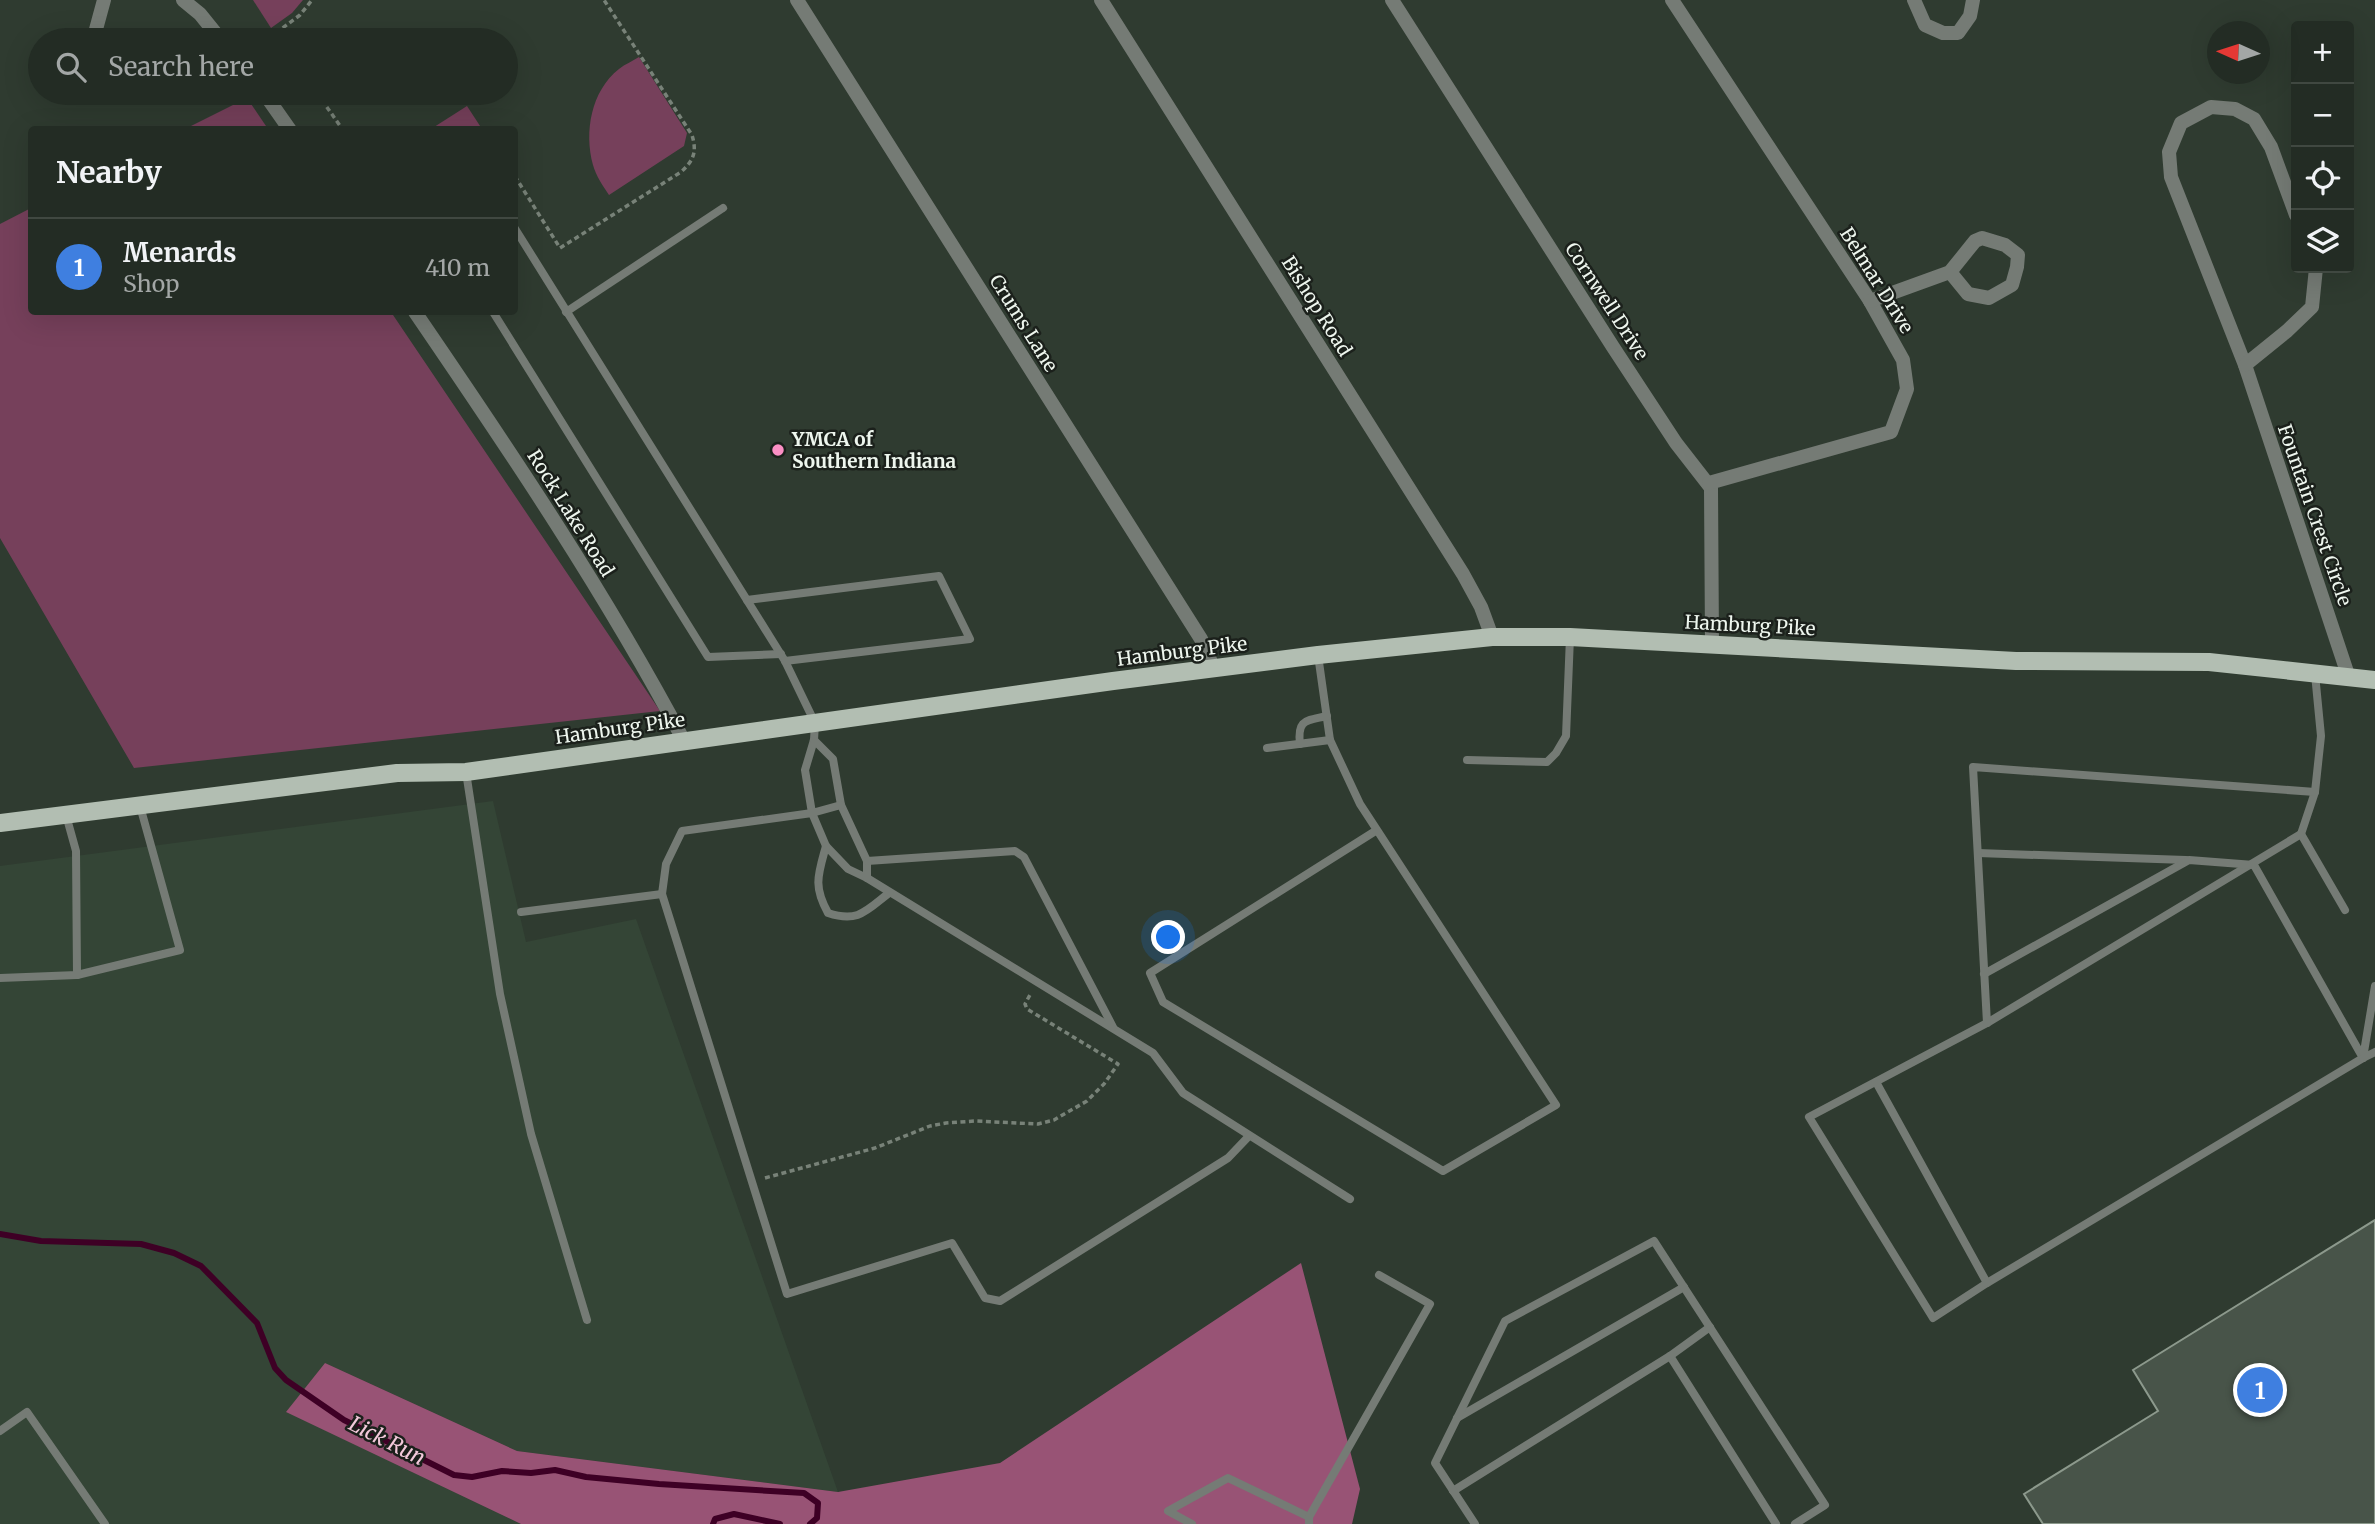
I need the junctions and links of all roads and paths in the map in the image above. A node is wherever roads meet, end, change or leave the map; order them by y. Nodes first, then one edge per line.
1 (104, 0) edge
2 (183, 0) edge
3 (312, 0) edge
4 (604, 0) edge
5 (797, 0) edge
6 (1101, 0) edge
7 (1392, 0) edge
8 (1672, 0) edge
9 (1914, 0) edge
10 (1973, 0) edge
11 (96, 28) edge
12 (211, 28) edge
13 (283, 28) edge
14 (272, 105) edge
15 (325, 105) edge
16 (287, 126) edge
17 (340, 126) edge
18 (518, 181) edge
19 (723, 208) dead end
20 (2294, 210) edge
21 (518, 233) edge
22 (1950, 272) junction
23 (2315, 273) edge
24 (1870, 301) junction
25 (566, 312) junction
26 (417, 315) edge
27 (495, 315) edge
28 (2245, 365) junction
29 (1709, 483) junction
30 (747, 600) junction
31 (1492, 637) junction
32 (1570, 637) junction
33 (1712, 643) junction
34 (1318, 655) junction
35 (783, 657) junction
36 (1214, 669) junction
37 (2315, 674) junction
38 (2349, 678) junction
39 (2375, 680) edge
40 (1327, 716) junction
41 (815, 731) junction
42 (1330, 740) junction
43 (684, 741) junction
44 (1300, 744) junction
45 (1267, 748) dead end
46 (1468, 760) dead end
47 (466, 772) junction
48 (2315, 792) junction
49 (140, 805) junction
50 (841, 805) junction
51 (812, 813) junction
52 (66, 814) junction
53 (0, 823) edge
54 (1377, 830) junction
55 (2301, 834) junction
56 (826, 846) junction
57 (1978, 853) junction
58 (2189, 860) junction
59 (867, 861) junction
60 (2253, 865) junction
61 (867, 878) junction
62 (890, 893) junction
63 (663, 894) junction
64 (2345, 909) dead end
65 (521, 912) dead end
66 (1984, 974) junction
67 (77, 975) junction
68 (0, 978) edge
69 (1037, 983) junction
70 (2375, 986) edge
71 (1987, 1023) junction
72 (1114, 1029) junction
73 (2375, 1052) edge
74 (2363, 1058) junction
75 (1876, 1082) junction
76 (1249, 1136) junction
77 (752, 1181) junction
78 (1350, 1199) dead end
79 (1379, 1275) dead end
80 (1987, 1283) junction
81 (1684, 1287) junction
82 (587, 1320) dead end
83 (1710, 1327) junction
84 (1670, 1356) junction
85 (1457, 1418) junction
86 (0, 1430) edge
87 (1453, 1491) junction
88 (1309, 1520) edge
89 (105, 1524) edge
90 (1192, 1524) edge
91 (1475, 1524) edge
92 (1776, 1524) edge
93 (1795, 1524) edge

1 - 11 street
2 - 12 street
3 - 13 path
4 - 18 path
5 - 36 street, Crums Lane
6 - 31 street, Bishop Road
7 - 29 street, Cornwell Drive
8 - 24 street, Belmar Drive
9 - 10 street
14 - 16 street
15 - 17 path
19 - 25 lane
20 - 28 street, Fountain Crest Circle
21 - 25 lane
22 - 22 street
22 - 24 street
23 - 28 street
24 - 29 street, Belmar Drive
25 - 30 lane
26 - 43 street, Rock Lake Road
27 - 35 lane
28 - 38 street, Fountain Crest Circle
29 - 33 street
30 - 35 lane
30 - 35 lane
31 - 32 main road, Hamburg Pike
31 - 34 main road, Hamburg Pike
32 - 33 main road, Hamburg Pike
32 - 46 lane
33 - 37 main road, Hamburg Pike
34 - 36 main road, Hamburg Pike
34 - 40 lane
35 - 41 lane
36 - 41 main road, Hamburg Pike
37 - 38 main road, Hamburg Pike
37 - 48 lane
38 - 39 main road, Hamburg Pike
40 - 42 lane
40 - 44 lane
41 - 43 main road, Hamburg Pike
41 - 50 lane
41 - 51 lane
42 - 44 lane
42 - 54 lane
43 - 47 main road, Hamburg Pike
44 - 45 lane
47 - 49 main road, Hamburg Pike
47 - 82 lane
48 - 55 lane
48 - 57 lane
49 - 52 main road, Hamburg Pike
49 - 67 lane
50 - 51 lane
50 - 59 lane
51 - 56 lane
51 - 63 lane
52 - 53 main road, Hamburg Pike
52 - 67 lane
54 - 54 lane
55 - 60 lane
55 - 64 lane
56 - 61 lane
56 - 62 lane
57 - 58 lane
57 - 66 lane
58 - 60 lane
58 - 66 lane
59 - 61 lane
59 - 72 lane
60 - 71 lane
60 - 74 lane
61 - 62 lane
62 - 69 lane
63 - 65 lane
63 - 77 lane
66 - 71 lane
67 - 68 lane
69 - 72 lane
69 - 77 path
70 - 74 lane
71 - 75 lane
72 - 76 lane
73 - 74 lane
74 - 80 lane
75 - 80 lane
75 - 80 lane
76 - 77 lane
76 - 78 lane
79 - 88 lane
81 - 83 lane
81 - 85 lane
81 - 85 lane
83 - 84 lane
83 - 93 lane
84 - 87 lane
84 - 92 lane
85 - 87 lane
86 - 89 lane
87 - 91 lane
88 - 90 lane

